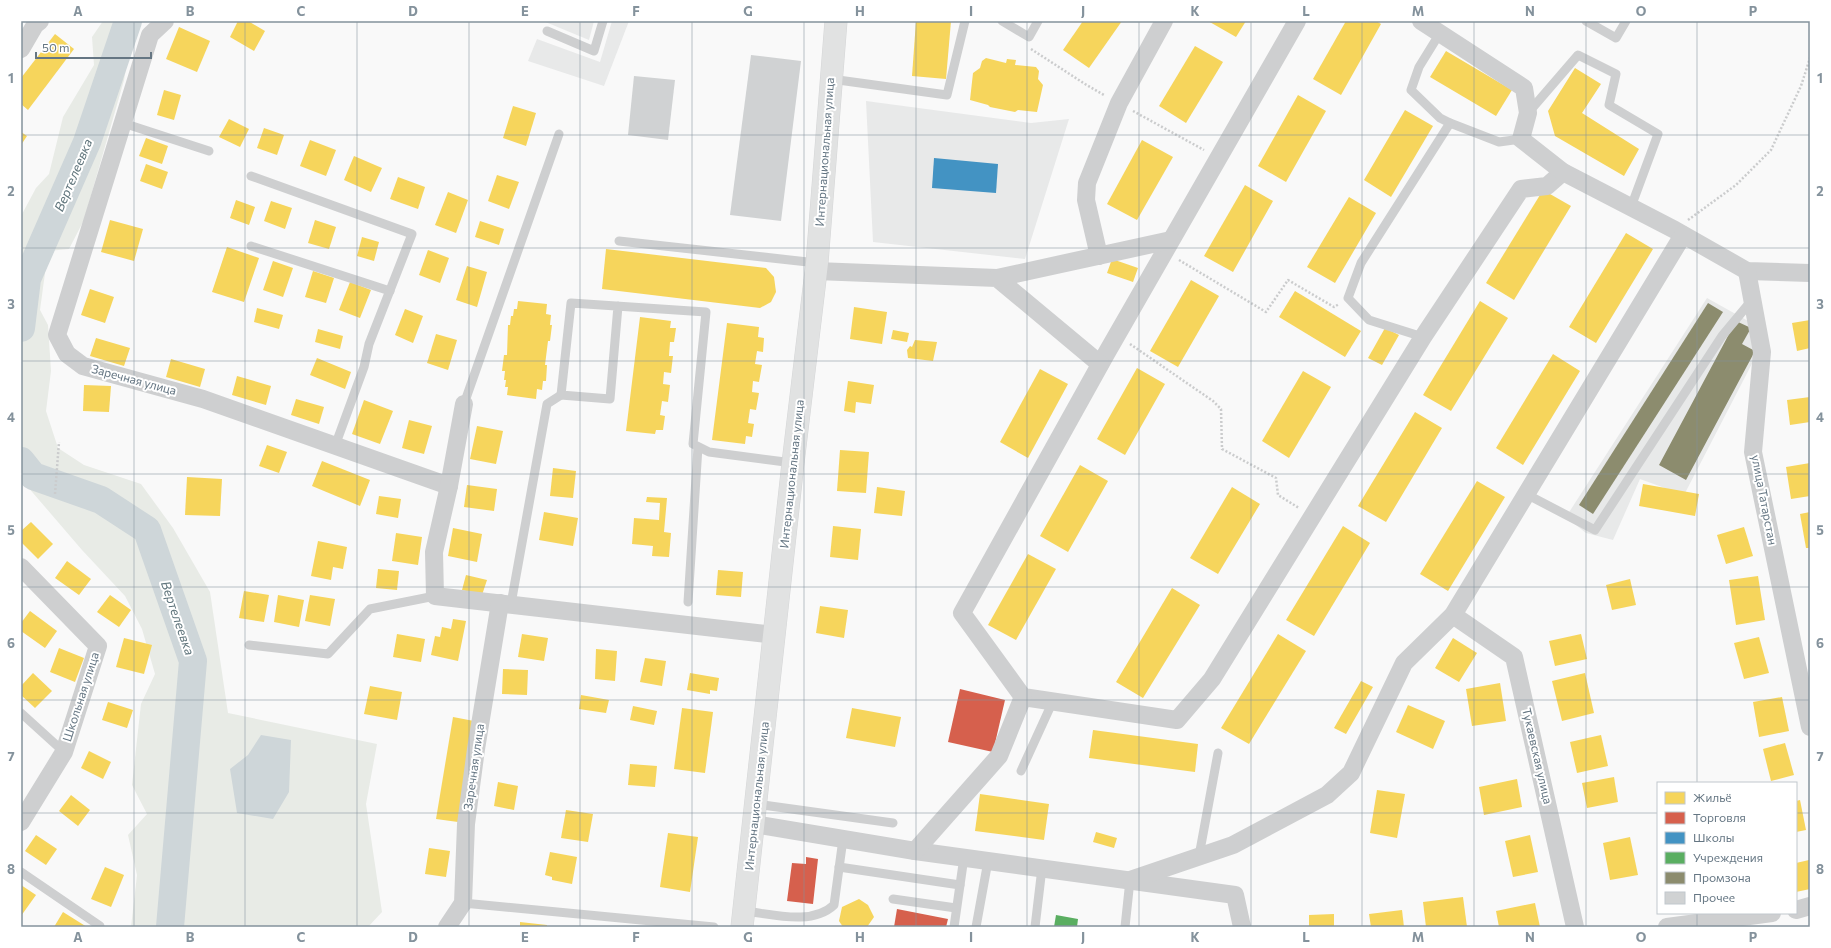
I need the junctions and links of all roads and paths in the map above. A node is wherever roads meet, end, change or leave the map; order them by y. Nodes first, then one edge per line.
1 (40, 21) edge
2 (165, 21) edge
3 (603, 21) edge
4 (836, 21) edge
5 (965, 21) edge
6 (1002, 21) edge
7 (1038, 21) edge
8 (1164, 21) edge
9 (1297, 21) edge
10 (1421, 21) edge
11 (1586, 21) edge
12 (1626, 21) edge
13 (547, 31) dead end
14 (1440, 33) junction
15 (1027, 46) dead end
16 (21, 49) edge
17 (1810, 58) edge
18 (830, 79) junction
19 (1119, 103) junction
20 (1528, 113) junction
21 (123, 123) junction
22 (1450, 123) junction
23 (559, 134) dead end
24 (1521, 139) junction
25 (209, 151) dead end
26 (1218, 157) junction
27 (1563, 172) junction
28 (251, 176) dead end
29 (1631, 207) junction
30 (1679, 232) junction
31 (619, 241) dead end
32 (251, 246) dead end
33 (1168, 246) junction
34 (1100, 256) junction
35 (817, 267) junction
36 (1747, 271) junction
37 (1810, 273) edge
38 (998, 278) junction
39 (390, 291) junction
40 (1348, 298) junction
41 (1752, 300) junction
42 (618, 306) junction
43 (1116, 335) junction
44 (1423, 337) junction
45 (1100, 364) junction
46 (561, 395) junction
47 (464, 404) joint
48 (59, 442) dead end
49 (335, 446) junction
50 (698, 447) junction
51 (793, 463) junction
52 (449, 486) junction
53 (55, 494) dead end
54 (1526, 494) junction
55 (1312, 516) junction
56 (21, 567) edge
57 (435, 596) junction
58 (688, 602) dead end
59 (505, 604) junction
60 (1453, 614) junction
61 (775, 634) junction
62 (249, 645) dead end
63 (1023, 697) junction
64 (1054, 701) junction
65 (21, 713) edge
66 (1810, 728) edge
67 (64, 752) junction
68 (1218, 753) dead end
69 (1021, 771) dead end
70 (755, 814) junction
71 (21, 822) edge
72 (893, 823) dead end
73 (843, 839) junction
74 (915, 851) junction
75 (1200, 856) junction
76 (964, 857) junction
77 (988, 861) junction
78 (840, 867) junction
79 (1042, 868) junction
80 (21, 872) edge
81 (1130, 880) junction
82 (960, 885) junction
83 (893, 899) dead end
84 (463, 903) junction
85 (1810, 906) edge
86 (956, 908) junction
87 (1797, 910) edge
88 (1764, 914) edge
89 (743, 919) edge
90 (100, 926) dead end
91 (447, 927) edge
92 (714, 927) edge
93 (954, 927) edge
94 (976, 927) edge
95 (1035, 927) edge
96 (1126, 927) edge
97 (1242, 927) edge
98 (1575, 927) edge
99 (1667, 927) edge

1 - 16 street
2 - 21 street, Заречная улица
3 - 13 lane
4 - 18 street, Интернациональная улица
5 - 18 lane
6 - 7 lane
8 - 19 street
9 - 26 street
10 - 14 street
11 - 12 lane
14 - 20 street
14 - 22 lane
15 - 19 path
17 - 30 path
18 - 35 street, Интернациональная улица
19 - 26 path
19 - 34 street
20 - 24 street
20 - 29 lane
21 - 25 lane
21 - 49 street, Заречная улица
22 - 24 lane
22 - 40 lane
23 - 47 lane
24 - 27 street
26 - 33 street
27 - 29 street
27 - 44 street
28 - 39 lane
29 - 30 street
30 - 36 street
30 - 54 street
31 - 35 lane
32 - 39 lane
33 - 34 street
33 - 40 path
33 - 43 street
34 - 38 street
35 - 38 street
35 - 51 street, Интернациональная улица
36 - 37 street
36 - 41 street, улица Татарстан
38 - 45 street
39 - 49 lane
40 - 44 lane
41 - 54 lane
41 - 66 street, улица Татарстан
42 - 46 lane
42 - 46 lane
42 - 50 lane
43 - 45 street
43 - 55 path
44 - 55 street
45 - 63 street
46 - 59 lane
47 - 52 street
48 - 53 path
49 - 52 street, Заречная улица
50 - 51 lane
50 - 58 lane
51 - 61 street, Интернациональная улица
52 - 57 street
54 - 60 street
55 - 64 street
56 - 67 street, Школьная улица
57 - 59 street
57 - 62 lane
59 - 61 street
59 - 84 street, Заречная улица
60 - 75 street
60 - 98 street, Тукаевская улица
61 - 70 street, Интернациональная улица
63 - 64 street
63 - 74 street
64 - 69 lane
65 - 67 lane
67 - 71 street, Школьная улица
68 - 75 lane
70 - 72 lane
70 - 73 street
70 - 89 street, Интернациональная улица
73 - 74 street
73 - 78 lane
74 - 76 street
75 - 81 street
76 - 77 street
76 - 82 lane
77 - 79 street
77 - 94 lane
78 - 82 lane
78 - 89 lane
79 - 81 street
79 - 95 lane
80 - 90 lane
81 - 96 lane
81 - 97 street
82 - 86 lane
83 - 86 lane
84 - 91 street
84 - 92 lane
85 - 87 street
86 - 93 lane
88 - 99 street

